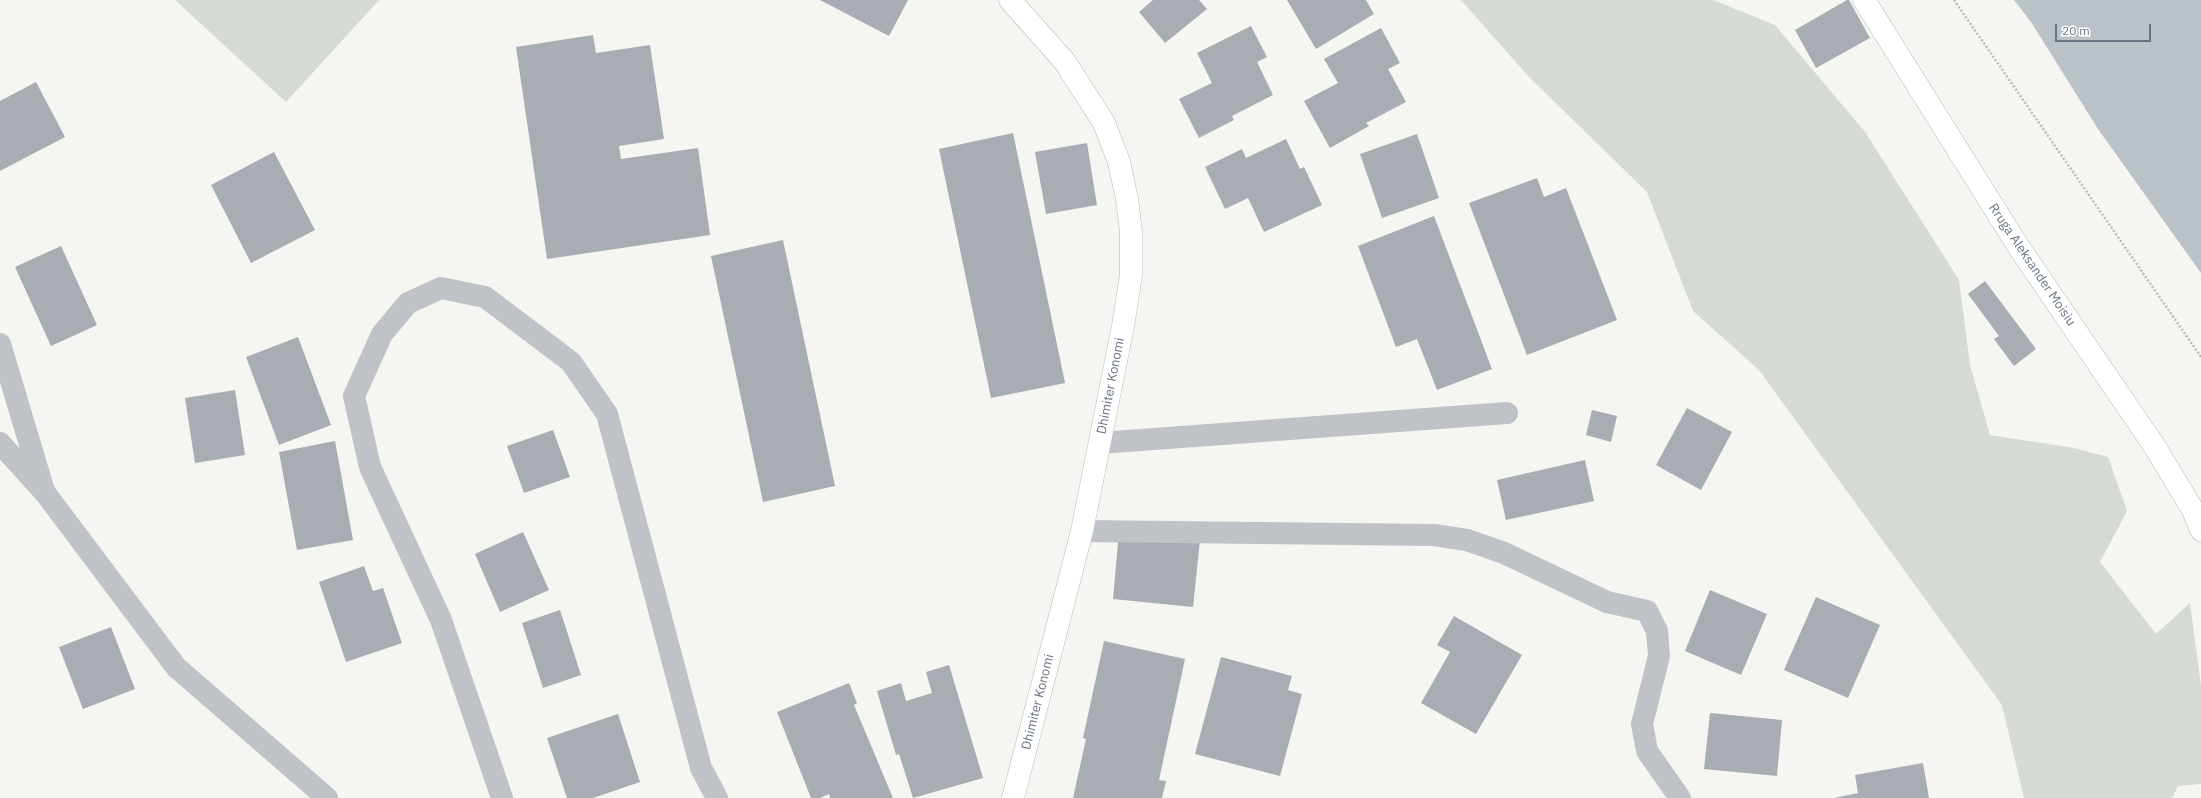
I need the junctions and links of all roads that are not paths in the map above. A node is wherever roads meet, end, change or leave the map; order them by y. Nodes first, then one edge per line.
1 (1010, 0) edge
2 (1864, 0) edge
3 (0, 344) edge
4 (1507, 413) dead end
5 (0, 443) edge
6 (1100, 443) junction
7 (46, 494) junction
8 (2201, 530) edge
9 (1082, 531) junction
10 (327, 798) edge
11 (502, 798) edge
12 (717, 798) edge
13 (1013, 798) edge
14 (1680, 798) edge

1 - 6 main road, Dhimiter Konomi
2 - 8 main road, Rruga Aleksander Moisiu
3 - 7 street
4 - 6 street
5 - 7 street
6 - 9 main road, Dhimiter Konomi
7 - 10 street
9 - 13 main road, Dhimiter Konomi
9 - 14 street
11 - 12 street

